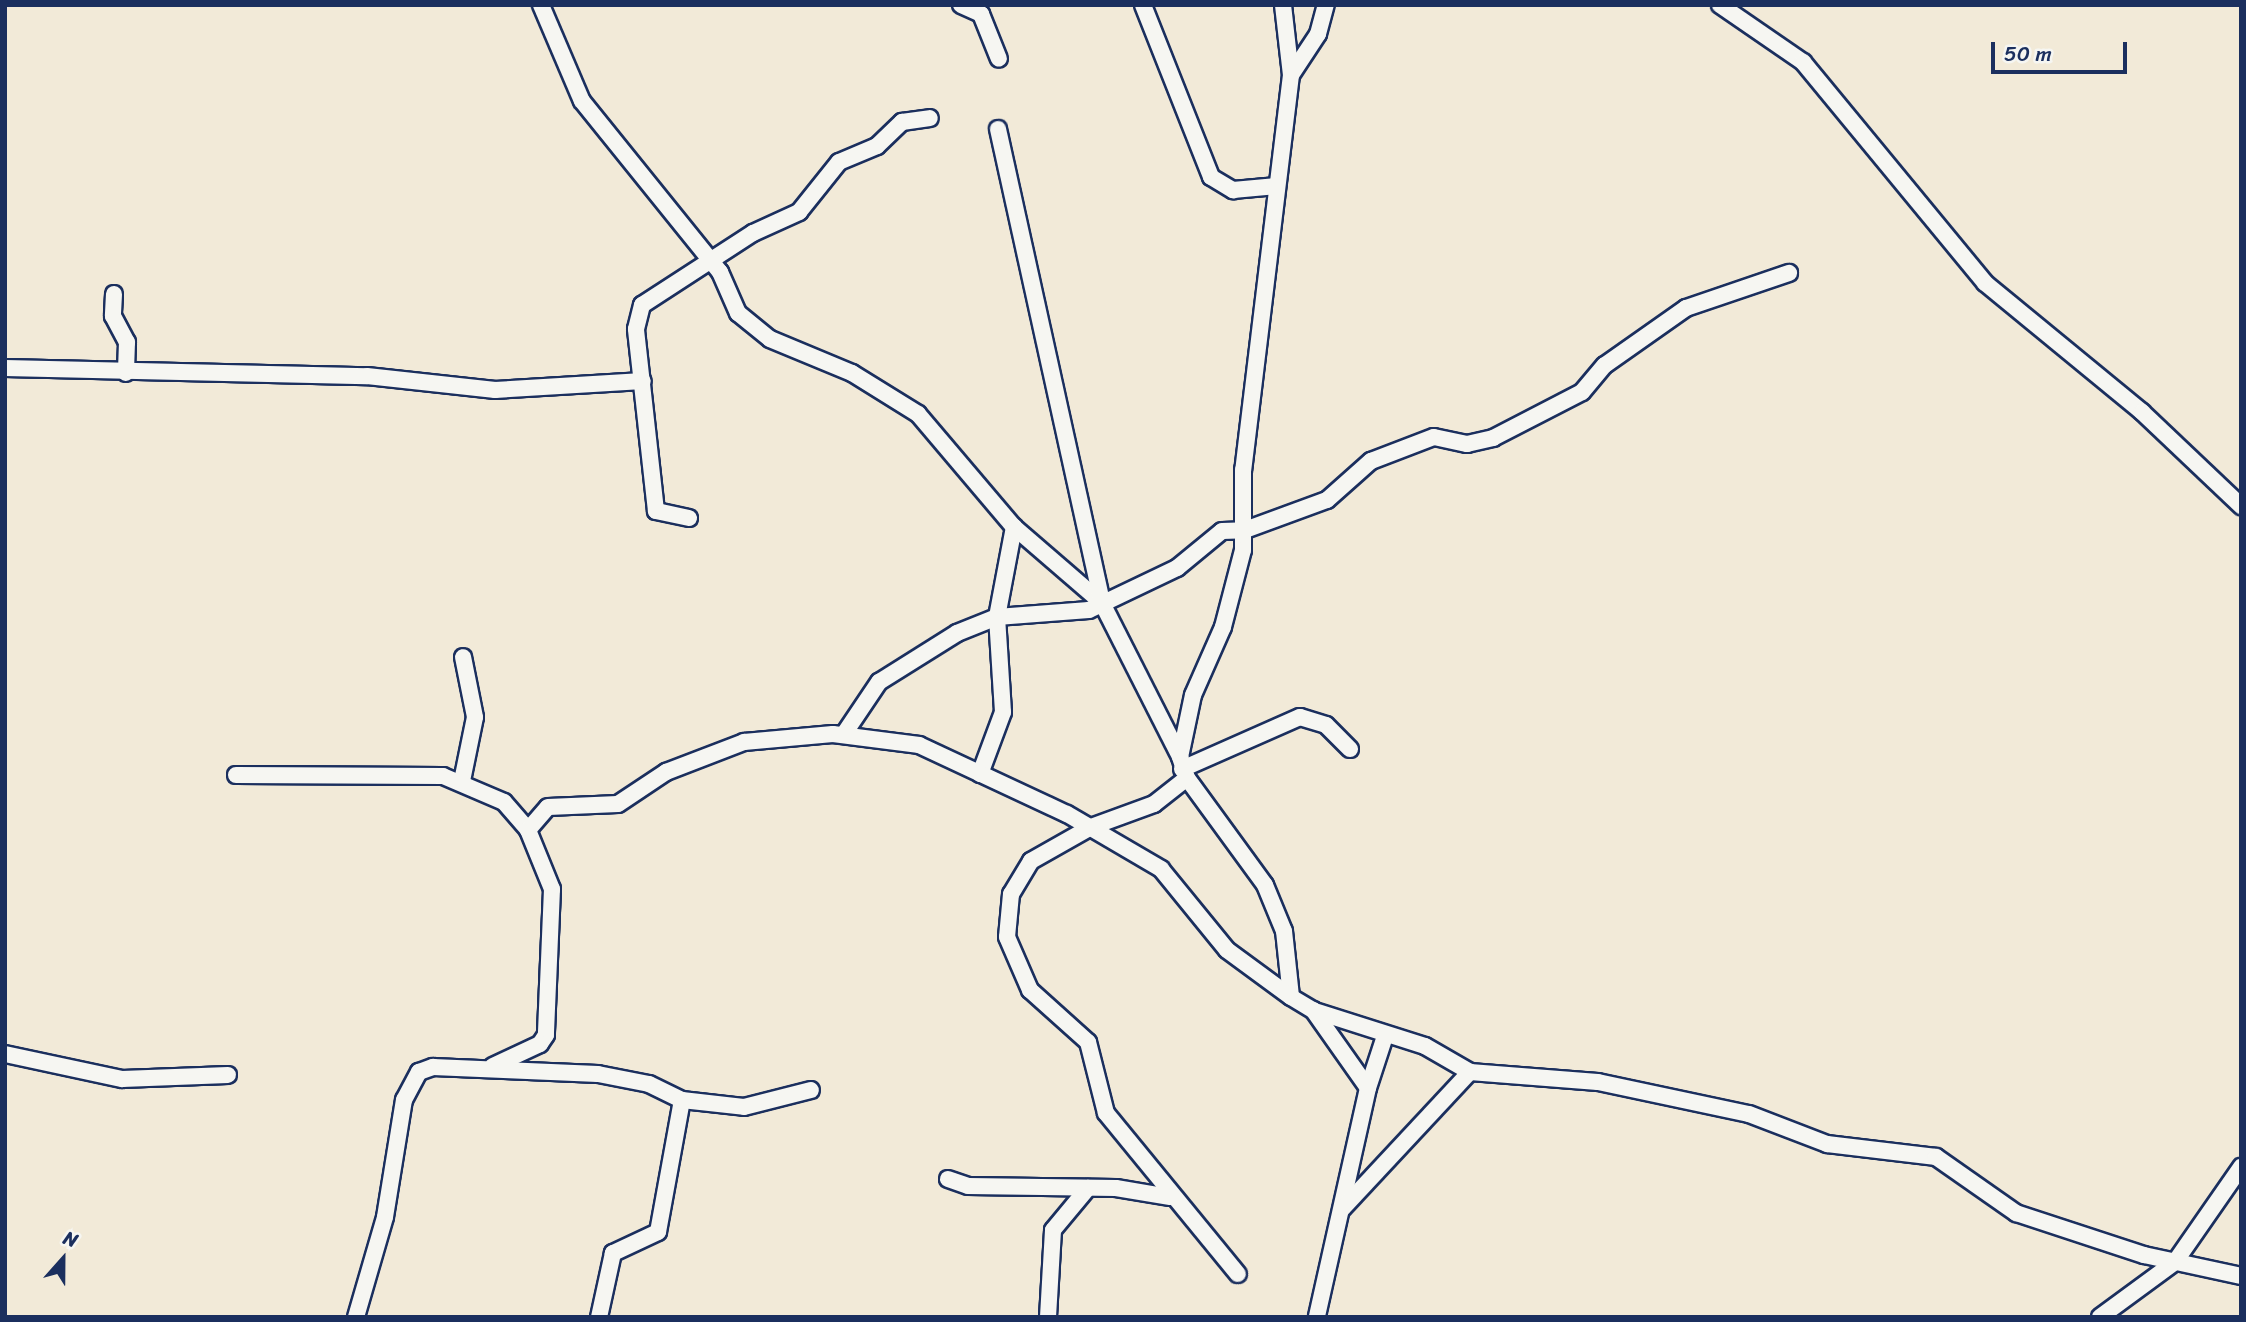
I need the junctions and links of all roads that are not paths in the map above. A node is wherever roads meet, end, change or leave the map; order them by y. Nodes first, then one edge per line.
1 (541, 5) edge
2 (961, 5) edge
3 (1143, 5) edge
4 (1283, 5) edge
5 (1326, 5) edge
6 (1720, 5) edge
7 (999, 59) dead end
8 (1291, 75) junction
9 (930, 118) dead end
10 (998, 129) dead end
11 (1277, 186) junction
12 (712, 262) junction
13 (1789, 273) dead end
14 (114, 294) dead end
15 (5, 368) edge
16 (126, 373) junction
17 (643, 381) junction
18 (2241, 506) edge
19 (689, 518) dead end
20 (1014, 527) junction
21 (1245, 530) junction
22 (1102, 603) junction
23 (997, 617) junction
24 (463, 657) dead end
25 (844, 734) junction
26 (1350, 749) dead end
27 (1183, 768) junction
28 (980, 774) junction
29 (236, 775) dead end
30 (462, 781) junction
31 (1091, 827) junction
32 (528, 830) junction
33 (1291, 997) junction
34 (1313, 1010) junction
35 (1385, 1036) junction
36 (5, 1054) edge
37 (489, 1068) junction
38 (1470, 1072) junction
39 (228, 1075) dead end
40 (1368, 1088) junction
41 (811, 1090) dead end
42 (682, 1100) junction
43 (2241, 1167) edge
44 (948, 1179) dead end
45 (1088, 1188) junction
46 (1170, 1197) junction
47 (1341, 1209) junction
48 (2175, 1262) junction
49 (1238, 1274) dead end
50 (2241, 1276) edge
51 (356, 1317) edge
52 (599, 1317) edge
53 (1048, 1317) edge
54 (1317, 1317) edge
55 (2100, 1317) edge

1 - 12 street
2 - 7 street
3 - 11 street
4 - 8 street
5 - 8 street
6 - 18 street
8 - 11 street
9 - 12 street
10 - 22 street
11 - 21 street
12 - 17 street
12 - 20 street
13 - 21 street
14 - 16 street
15 - 16 street
16 - 17 street
17 - 19 street
20 - 22 street
20 - 23 street
21 - 22 street
21 - 27 street
22 - 23 street
22 - 27 street
23 - 25 street
23 - 28 street
24 - 30 street
25 - 28 street
25 - 32 street
26 - 27 street
27 - 31 street
27 - 33 street
28 - 31 street
29 - 30 street
30 - 32 street
31 - 33 street
31 - 46 street
32 - 37 street
33 - 34 street
34 - 35 street
34 - 40 street
35 - 38 street
35 - 40 street
36 - 39 street
37 - 42 street
37 - 51 street
38 - 47 street
38 - 48 street
40 - 47 street
41 - 42 street
42 - 52 street
43 - 48 street
44 - 45 street
45 - 46 street
45 - 53 street
46 - 49 street
47 - 54 street
48 - 50 street
48 - 55 street

